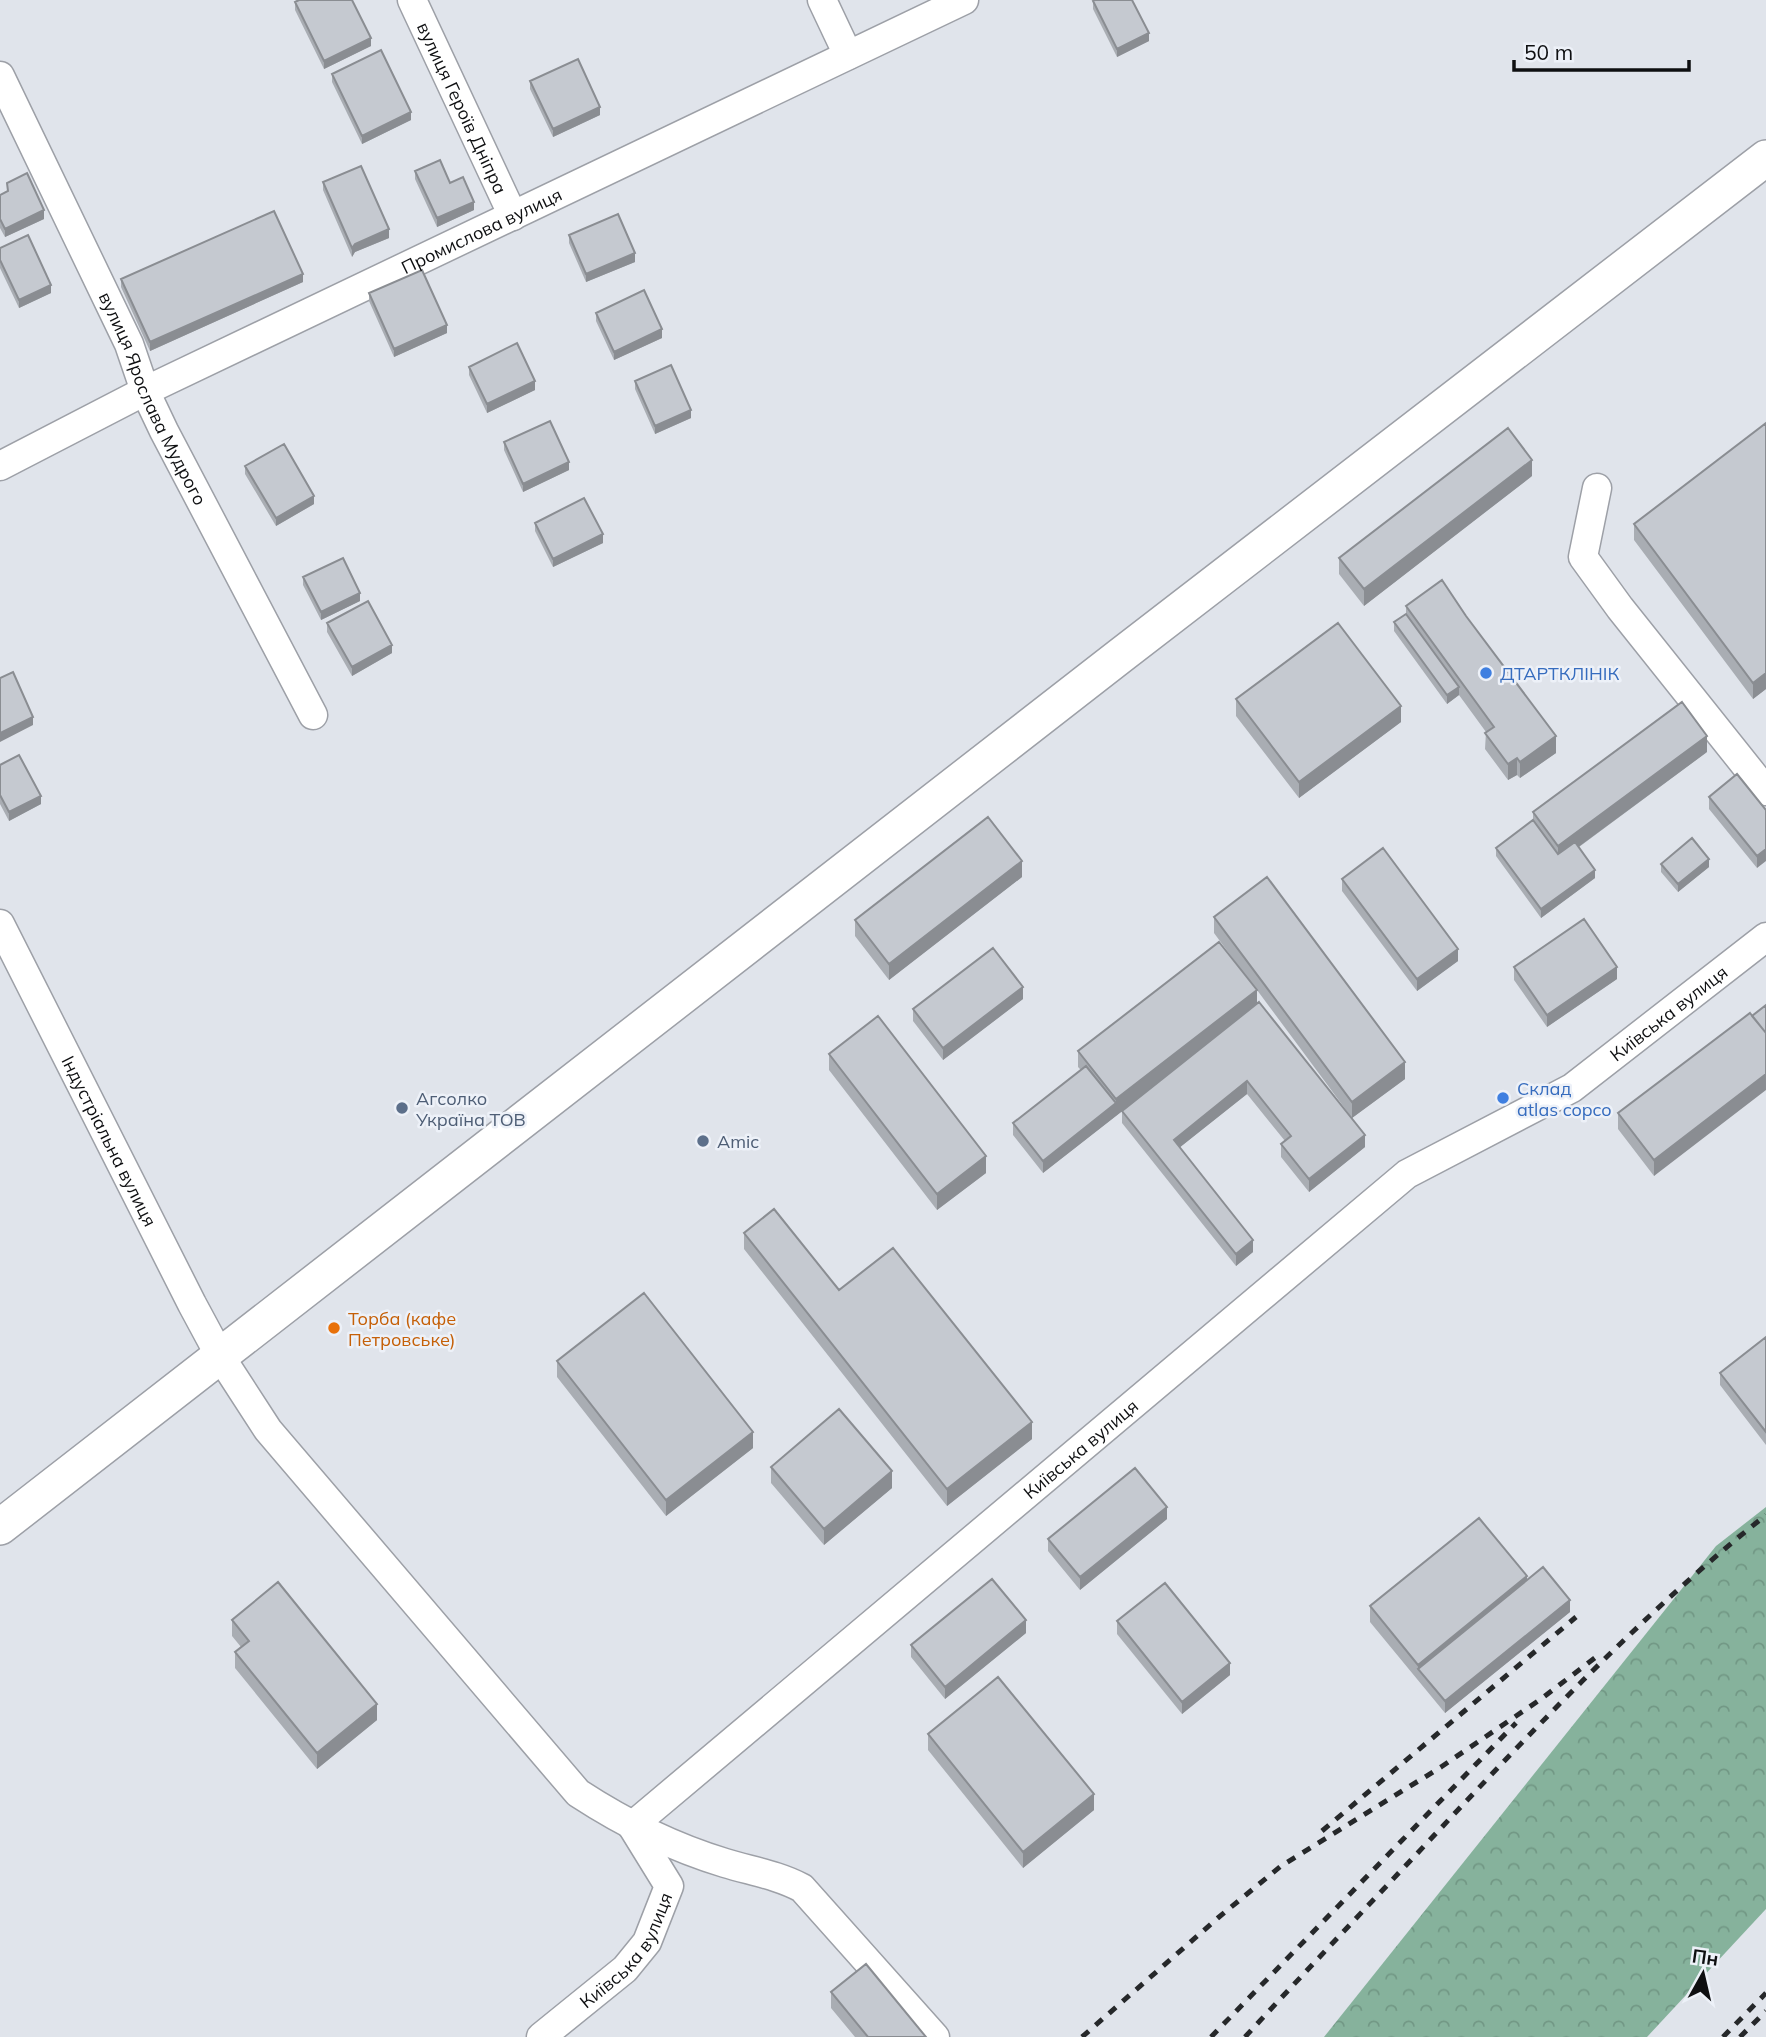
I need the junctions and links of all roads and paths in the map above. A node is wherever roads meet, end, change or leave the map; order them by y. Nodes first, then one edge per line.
1 (412, 0) edge
2 (822, 0) edge
3 (964, 0) edge
4 (848, 55) junction
5 (0, 76) edge
6 (1766, 158) edge
7 (513, 216) junction
8 (145, 391) junction
9 (0, 466) edge
10 (1597, 488) dead end
11 (313, 715) dead end
12 (1766, 791) edge
13 (0, 924) edge
14 (1766, 937) edge
15 (220, 1356) junction
16 (0, 1527) edge
17 (632, 1826) junction
18 (541, 2037) edge
19 (935, 2037) edge

1 - 7 street, вулиця Героїв Дніпра
2 - 4 street
3 - 4 street, Промислова вулиця
4 - 7 street, Промислова вулиця
5 - 8 street, вулиця Ярослава Мудрого
6 - 15 main road
7 - 8 street, Промислова вулиця
8 - 9 street, Промислова вулиця
8 - 11 street, вулиця Ярослава Мудрого
10 - 12 street
13 - 15 street, Індустріальна вулиця
14 - 17 street, Київська вулиця
15 - 16 main road
15 - 17 street, Індустріальна вулиця
17 - 18 street, Київська вулиця
17 - 19 street, Індустріальна вулиця

